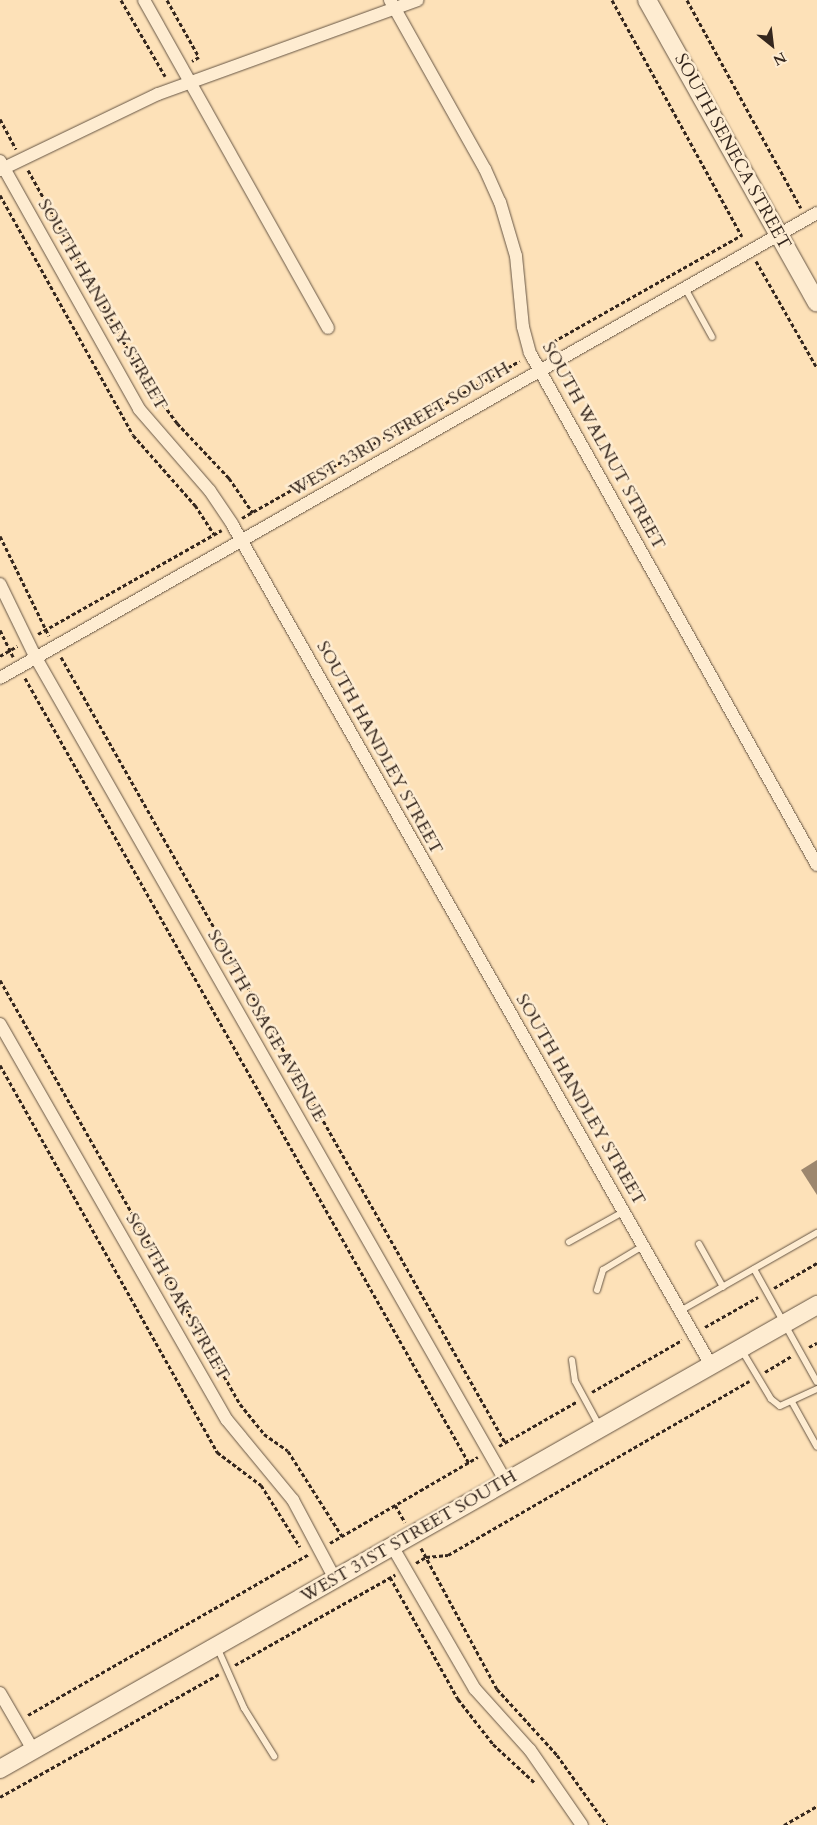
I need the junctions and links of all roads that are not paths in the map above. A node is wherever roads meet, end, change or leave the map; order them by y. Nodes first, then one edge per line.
1 (144, 0) edge
2 (418, 0) edge
3 (647, 0) edge
4 (392, 4) edge
5 (190, 82) junction
6 (1, 166) edge
7 (812, 216) edge
8 (779, 235) junction
9 (685, 288) junction
10 (817, 303) edge
11 (328, 328) dead end
12 (712, 337) dead end
13 (539, 371) junction
14 (242, 540) junction
15 (0, 584) edge
16 (36, 658) junction
17 (0, 678) edge
18 (817, 865) edge
19 (0, 1024) edge
20 (623, 1212) junction
21 (817, 1233) edge
22 (569, 1242) dead end
23 (699, 1244) dead end
24 (643, 1246) junction
25 (754, 1269) junction
26 (723, 1287) junction
27 (596, 1290) dead end
28 (817, 1305) edge
29 (680, 1311) junction
30 (784, 1324) junction
31 (741, 1349) junction
32 (572, 1360) dead end
33 (711, 1365) junction
34 (817, 1382) edge
35 (817, 1389) edge
36 (792, 1402) junction
37 (601, 1428) junction
38 (817, 1447) edge
39 (506, 1482) junction
40 (392, 1546) junction
41 (335, 1579) junction
42 (216, 1646) junction
43 (0, 1693) edge
44 (33, 1750) junction
45 (274, 1756) dead end
46 (0, 1769) edge
47 (582, 1825) edge

1 - 5 street
2 - 4 street
3 - 8 street, SOUTH SENECA STREET
4 - 5 street
4 - 13 street, SOUTH WALNUT STREET
5 - 6 street
5 - 11 street
6 - 14 street, SOUTH HANDLEY STREET
7 - 8 street, WEST 33RD STREET SOUTH
8 - 9 street, WEST 33RD STREET SOUTH
8 - 10 street, SOUTH SENECA STREET
9 - 12 lane
9 - 13 street, WEST 33RD STREET SOUTH
13 - 14 street, WEST 33RD STREET SOUTH
13 - 18 street, SOUTH WALNUT STREET
14 - 16 street, WEST 33RD STREET SOUTH
14 - 20 street, SOUTH HANDLEY STREET
15 - 16 street, SOUTH OSAGE AVENUE
16 - 17 street, WEST 33RD STREET SOUTH
16 - 39 street, SOUTH OSAGE AVENUE
19 - 41 street, SOUTH OAK STREET
20 - 22 lane
20 - 24 street, SOUTH HANDLEY STREET
21 - 25 lane
23 - 26 lane
24 - 27 lane
24 - 29 street, SOUTH HANDLEY STREET
25 - 26 lane
25 - 30 lane
26 - 29 lane
28 - 30 street, WEST 31ST STREET SOUTH
29 - 33 street, SOUTH HANDLEY STREET
30 - 31 street, WEST 31ST STREET SOUTH
30 - 34 lane
31 - 33 street, WEST 31ST STREET SOUTH
31 - 36 lane
32 - 37 lane
33 - 37 street, WEST 31ST STREET SOUTH
35 - 36 lane
36 - 38 lane
37 - 39 street, WEST 31ST STREET SOUTH
39 - 40 street, WEST 31ST STREET SOUTH
40 - 41 street, WEST 31ST STREET SOUTH
40 - 47 street
41 - 42 street, WEST 31ST STREET SOUTH
42 - 44 street, WEST 31ST STREET SOUTH
42 - 45 lane
43 - 44 street
44 - 46 street, WEST 31ST STREET SOUTH

